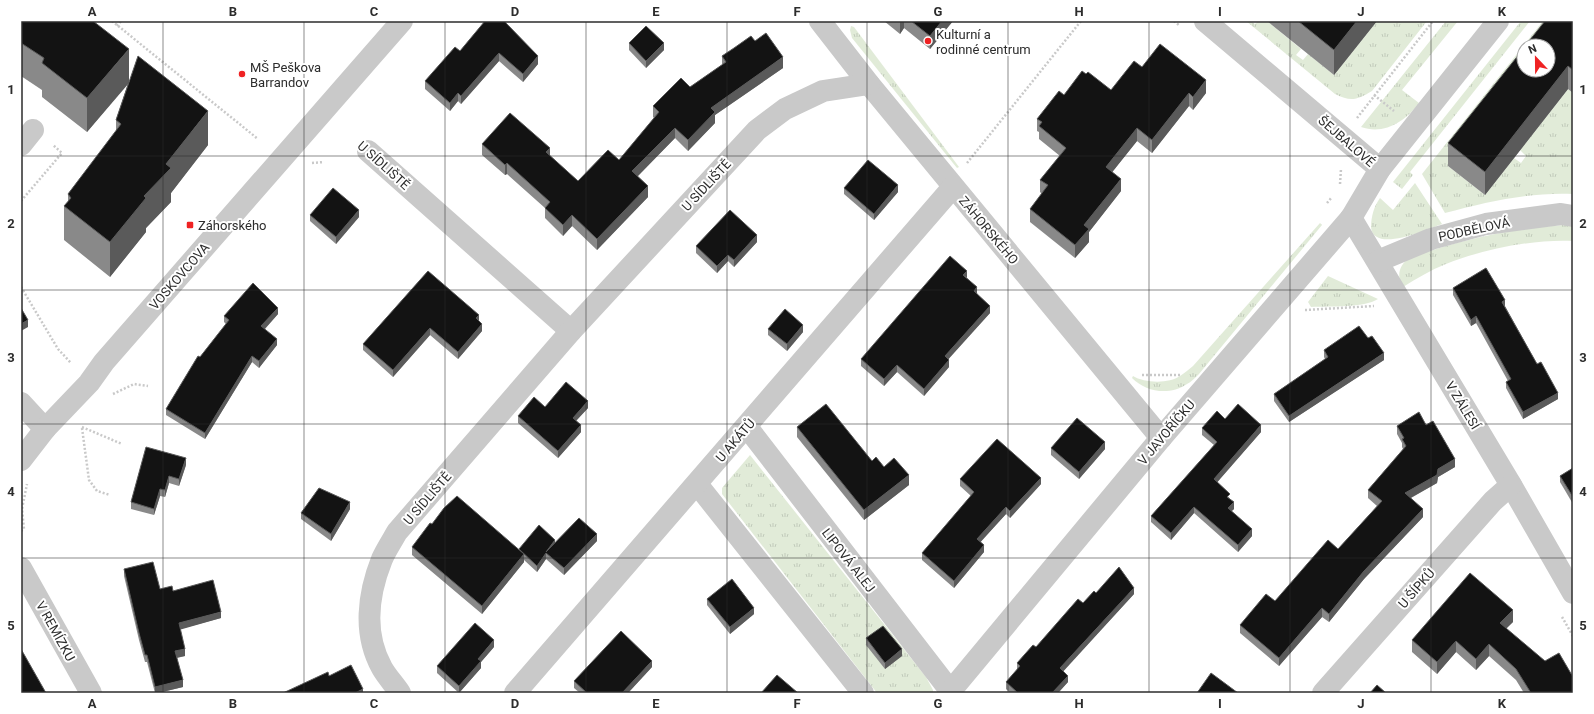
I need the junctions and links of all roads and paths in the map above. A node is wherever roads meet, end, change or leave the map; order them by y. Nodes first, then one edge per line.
1 (112, 21) edge
2 (121, 21) edge
3 (402, 21) edge
4 (820, 21) edge
5 (1080, 21) edge
6 (1205, 21) edge
7 (1433, 21) edge
8 (1498, 21) edge
9 (117, 26) junction
10 (869, 84) junction
11 (1342, 136) junction
12 (27, 138) edge
13 (258, 139) dead end
14 (368, 151) dead end
15 (1341, 168) dead end
16 (1380, 170) junction
17 (1340, 185) dead end
18 (953, 187) junction
19 (1336, 191) dead end
20 (21, 201) edge
21 (1573, 216) edge
22 (1351, 218) junction
23 (1378, 261) junction
24 (21, 287) edge
25 (1378, 306) dead end
26 (1304, 310) dead end
27 (571, 331) junction
28 (58, 349) dead end
29 (1185, 370) dead end
30 (1135, 374) dead end
31 (148, 386) dead end
32 (113, 394) dead end
33 (21, 403) edge
34 (86, 421) dead end
35 (81, 427) junction
36 (747, 427) junction
37 (45, 429) junction
38 (76, 431) dead end
39 (1161, 438) junction
40 (122, 444) dead end
41 (24, 469) edge
42 (697, 484) junction
43 (1511, 485) junction
44 (110, 495) dead end
45 (21, 531) edge
46 (21, 568) edge
47 (1573, 593) edge
48 (1561, 616) dead end
49 (1573, 636) edge
50 (91, 693) edge
51 (400, 693) edge
52 (515, 693) edge
53 (863, 693) edge
54 (950, 693) edge
55 (1323, 693) edge

1 - 9 path
2 - 9 path
3 - 37 street, VOSKOVCOVA
4 - 10 street, ZÁHORSKÉHO
5 - 18 path
6 - 11 street, ŠEJBALOVÉ
7 - 11 path
8 - 16 street, ŠEJBALOVÉ
9 - 13 path
10 - 18 street, ZÁHORSKÉHO
10 - 27 street, U SÍDLIŠTĚ
11 - 16 street, ŠEJBALOVÉ
12 - 20 path
14 - 27 street, U SÍDLIŠTĚ
15 - 17 path
16 - 22 street, V JAVOŘÍČKU
18 - 36 street, U AKÁTŮ
18 - 39 street, ZÁHORSKÉHO
19 - 22 path
21 - 23 street, PODBĚLOVÁ
22 - 23 street, V ZÁLESÍ
22 - 39 street, V JAVOŘÍČKU
23 - 43 street, V ZÁLESÍ
24 - 28 path
25 - 26 path
27 - 51 street, U SÍDLIŠTĚ
29 - 30 path
31 - 32 path
33 - 37 street
34 - 35 path
35 - 38 path
35 - 40 path
35 - 44 path
36 - 42 street, U AKÁTŮ
36 - 54 street, LIPOVÁ ALEJ
37 - 41 street, VOSKOVCOVA
39 - 54 street, V JAVOŘÍČKU
41 - 45 path
42 - 52 street, U AKÁTŮ
42 - 53 street
43 - 47 street, V ZÁLESÍ
43 - 55 street, U ŠÍPKŮ
46 - 50 street, V REMÍZKU
48 - 49 path

